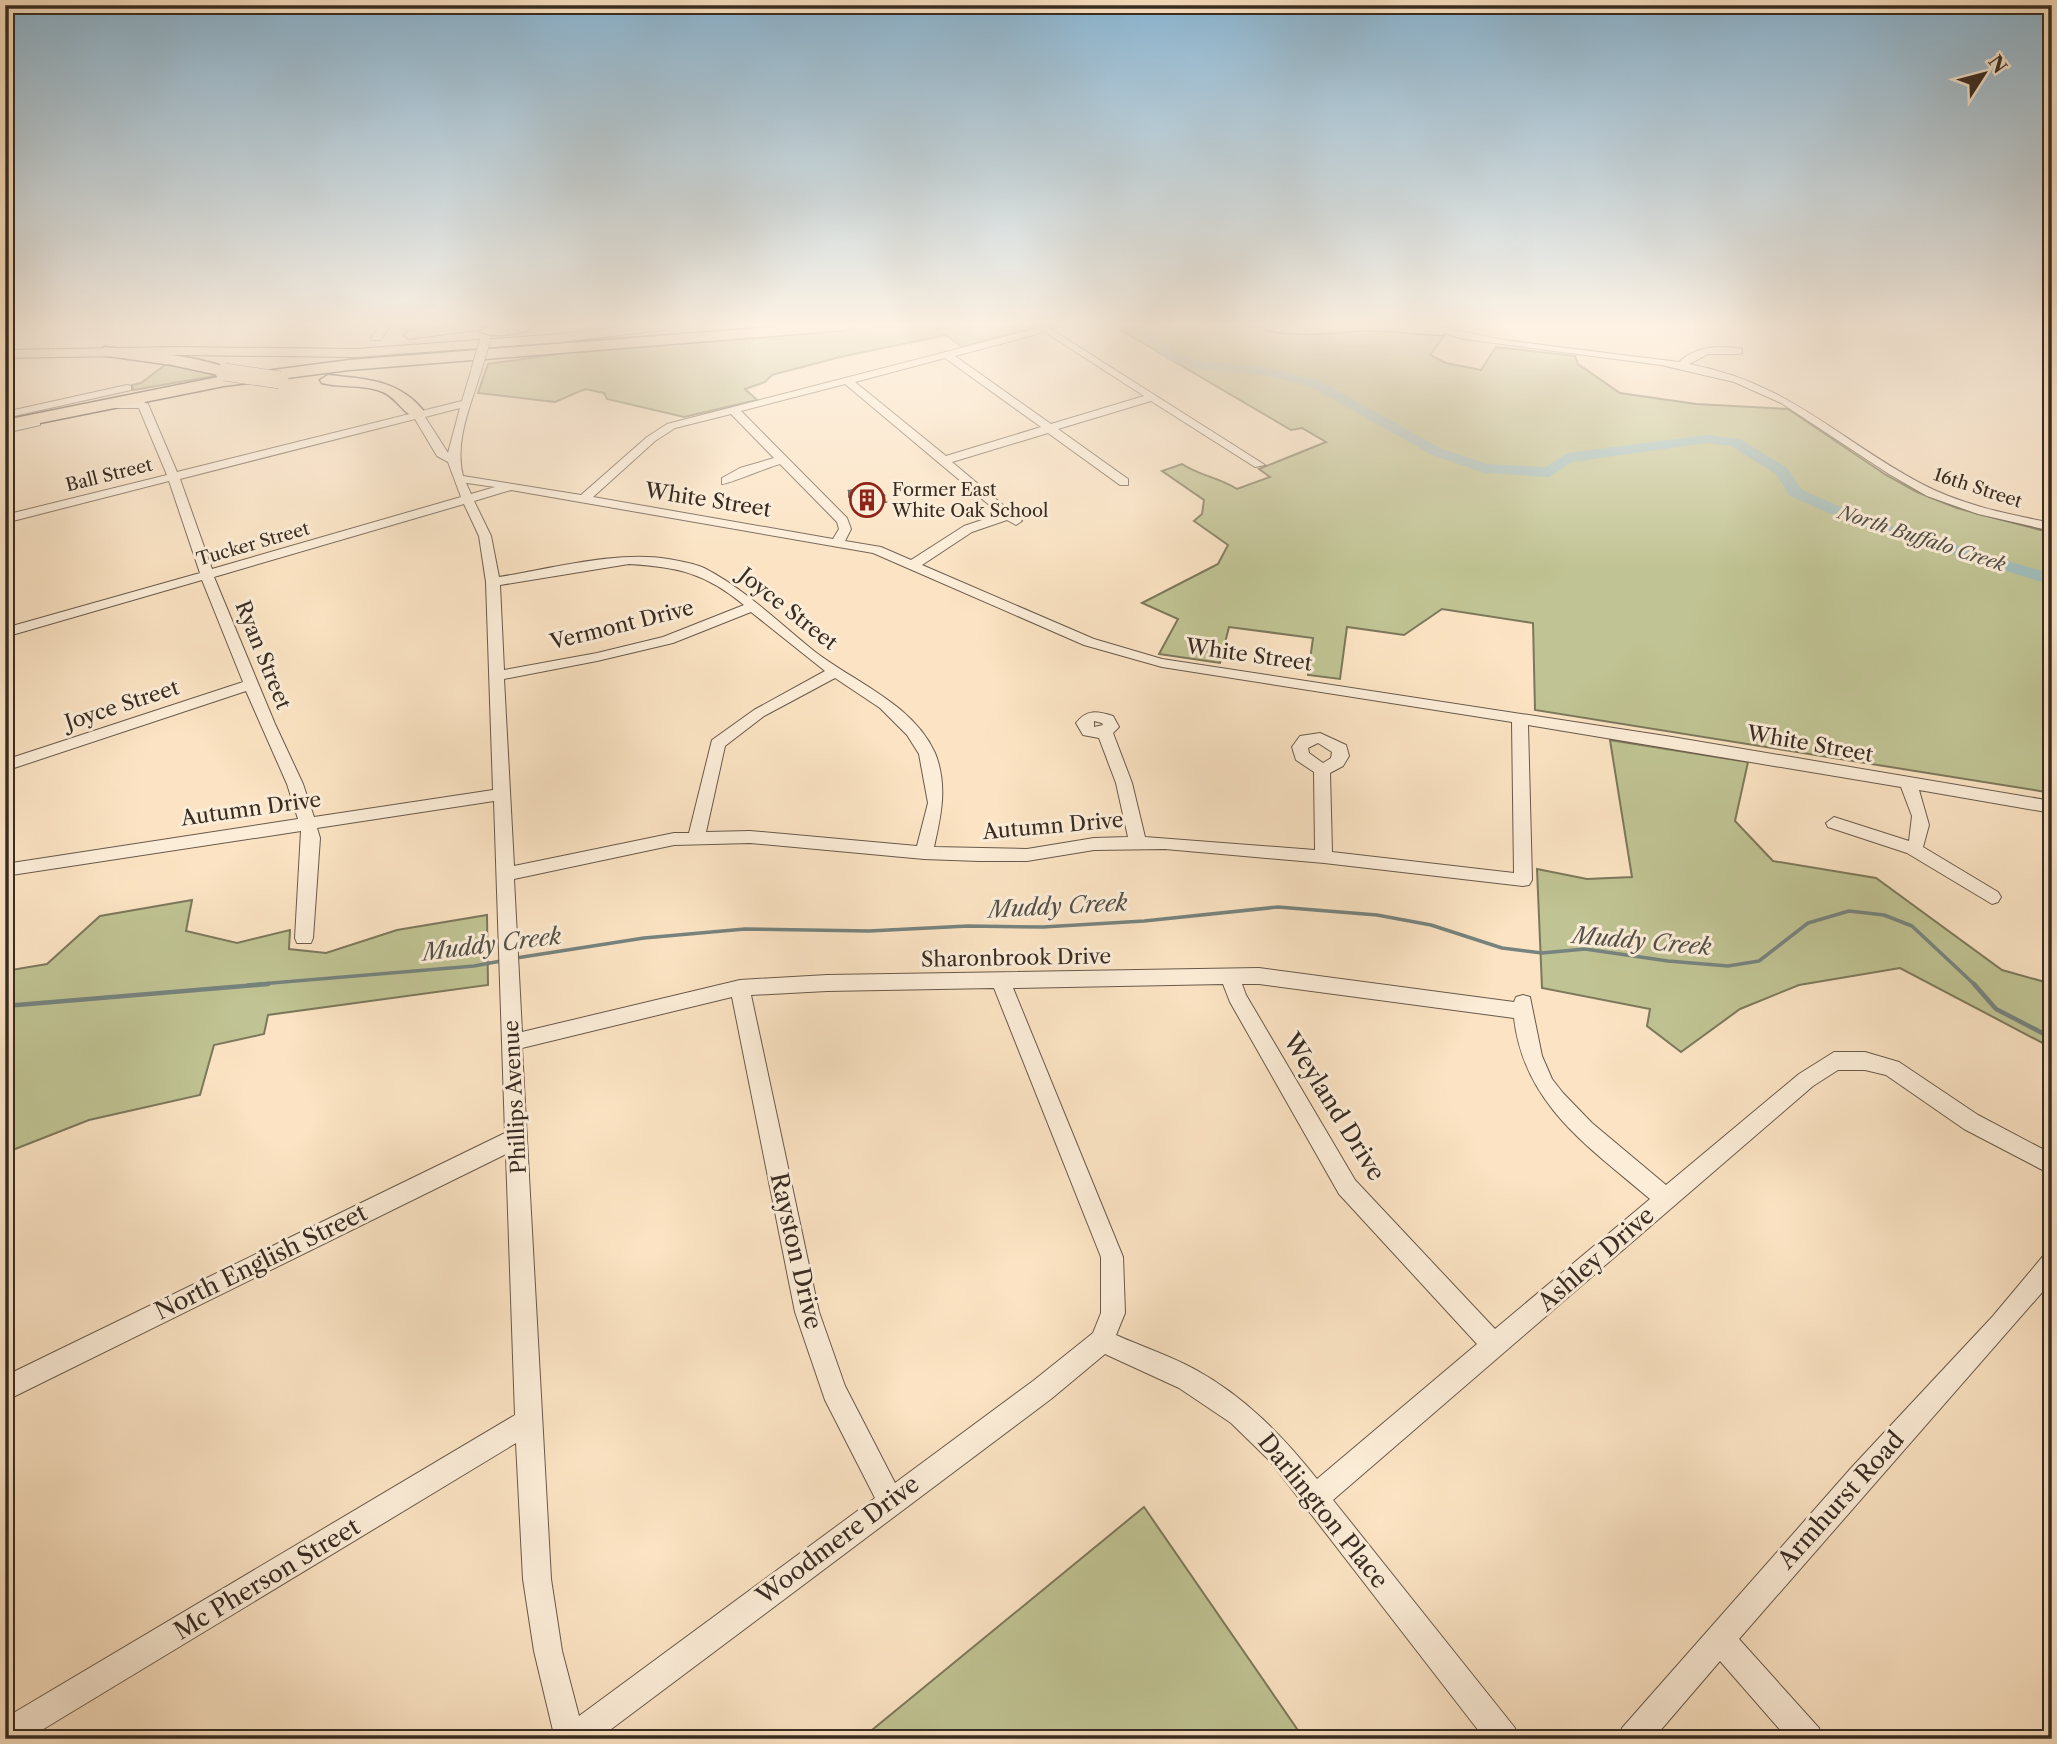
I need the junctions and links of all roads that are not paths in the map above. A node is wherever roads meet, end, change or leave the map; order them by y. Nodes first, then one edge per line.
1 (45, 407) edge
2 (55, 407) edge
3 (93, 407) edge
4 (110, 407) edge
5 (145, 407) edge
6 (413, 407) edge
7 (447, 407) edge
8 (465, 407) edge
9 (743, 407) edge
10 (879, 407) edge
11 (1019, 407) edge
12 (1117, 407) edge
13 (1168, 407) edge
14 (1798, 407) edge
15 (733, 410) junction
16 (418, 414) junction
17 (5, 417) edge
18 (5, 428) edge
19 (1047, 428) junction
20 (783, 459) junction
21 (453, 460) junction
22 (943, 461) junction
23 (1259, 466) dead end
24 (173, 476) junction
25 (459, 480) junction
26 (726, 481) dead end
27 (1124, 482) dead end
28 (509, 487) junction
29 (470, 499) junction
30 (583, 500) junction
31 (5, 520) edge
32 (2052, 527) edge
33 (837, 544) junction
34 (914, 564) junction
35 (207, 575) junction
36 (493, 582) junction
37 (752, 607) junction
38 (5, 633) edge
39 (835, 671) junction
40 (499, 675) junction
41 (251, 684) junction
42 (1520, 718) junction
43 (1105, 732) dead end
44 (5, 766) edge
45 (1322, 770) dead end
46 (1908, 783) junction
47 (503, 794) junction
48 (2052, 807) edge
49 (1834, 823) dead end
50 (308, 824) junction
51 (696, 836) junction
52 (1138, 842) junction
53 (1913, 849) junction
54 (924, 853) junction
55 (1324, 856) junction
56 (5, 870) edge
57 (505, 874) junction
58 (1992, 897) dead end
59 (304, 937) dead end
60 (1230, 977) junction
61 (1001, 981) junction
62 (740, 988) junction
63 (513, 1042) junction
64 (517, 1138) junction
65 (2052, 1165) edge
66 (1666, 1199) junction
67 (2052, 1263) edge
68 (1102, 1341) junction
69 (1495, 1346) junction
70 (5, 1389) edge
71 (528, 1422) junction
72 (1315, 1497) junction
73 (890, 1501) junction
74 (1719, 1639) junction
75 (5, 1735) edge
76 (571, 1739) edge
77 (1504, 1739) edge
78 (1633, 1739) edge
79 (1808, 1739) edge

1 - 17 street
2 - 17 highway
3 - 18 highway
4 - 18 street, Ryan Street
5 - 24 street, Ryan Street
6 - 16 highway
7 - 16 street, Ball Street
8 - 21 street, Phillips Avenue
9 - 15 street
10 - 22 street
11 - 19 street
12 - 19 street
13 - 23 street
14 - 32 street, 16th Street
15 - 20 street
15 - 30 street
16 - 21 street, Phillips Avenue
16 - 24 street, Ball Street
19 - 22 street
19 - 27 street
20 - 26 street
20 - 33 street
21 - 25 street, Phillips Avenue
22 - 34 street
24 - 31 street, Ball Street
24 - 35 street, Ryan Street
25 - 28 street, White Street
25 - 29 street, Phillips Avenue
28 - 29 street, Tucker Street
28 - 30 street, White Street
29 - 35 street, Tucker Street
29 - 36 street, Phillips Avenue
30 - 33 street, White Street
33 - 34 street, White Street
34 - 42 street, White Street
35 - 38 street, Tucker Street
35 - 41 street, Ryan Street
36 - 37 street, Joyce Street
36 - 40 street, Phillips Avenue
37 - 39 street, Joyce Street
37 - 40 street, Vermont Drive
39 - 51 street
39 - 54 street, Joyce Street
40 - 47 street, Phillips Avenue
41 - 44 street, Joyce Street
41 - 50 street, Ryan Street
42 - 46 street, White Street
42 - 55 street, Autumn Drive
43 - 52 street
45 - 55 street
46 - 48 street, White Street
46 - 53 street
47 - 50 street, Autumn Drive
47 - 57 street, Phillips Avenue
49 - 53 street
50 - 56 street, Autumn Drive
50 - 59 street, Ryan Street
51 - 54 street, Autumn Drive
51 - 57 street, Autumn Drive
52 - 54 street, Autumn Drive
52 - 55 street, Autumn Drive
53 - 58 street
57 - 63 street, Phillips Avenue
60 - 61 street, Sharonbrook Drive
60 - 66 street, Sharonbrook Drive
60 - 69 street, Weyland Drive
61 - 62 street, Sharonbrook Drive
61 - 68 street
62 - 63 street, Sharonbrook Drive
62 - 73 street, Rayston Drive
63 - 64 street, Phillips Avenue
64 - 70 street, North English Street
64 - 71 street, Phillips Avenue
65 - 66 street, Ashley Drive
66 - 69 street, Ashley Drive
67 - 74 street, Armhurst Road
68 - 72 street, Darlington Place
68 - 73 street, Woodmere Drive
69 - 72 street, Ashley Drive
71 - 75 street, Mc Pherson Street
71 - 76 street, Phillips Avenue
72 - 77 street, Darlington Place
73 - 76 street, Woodmere Drive
74 - 78 street, Armhurst Road
74 - 79 street

